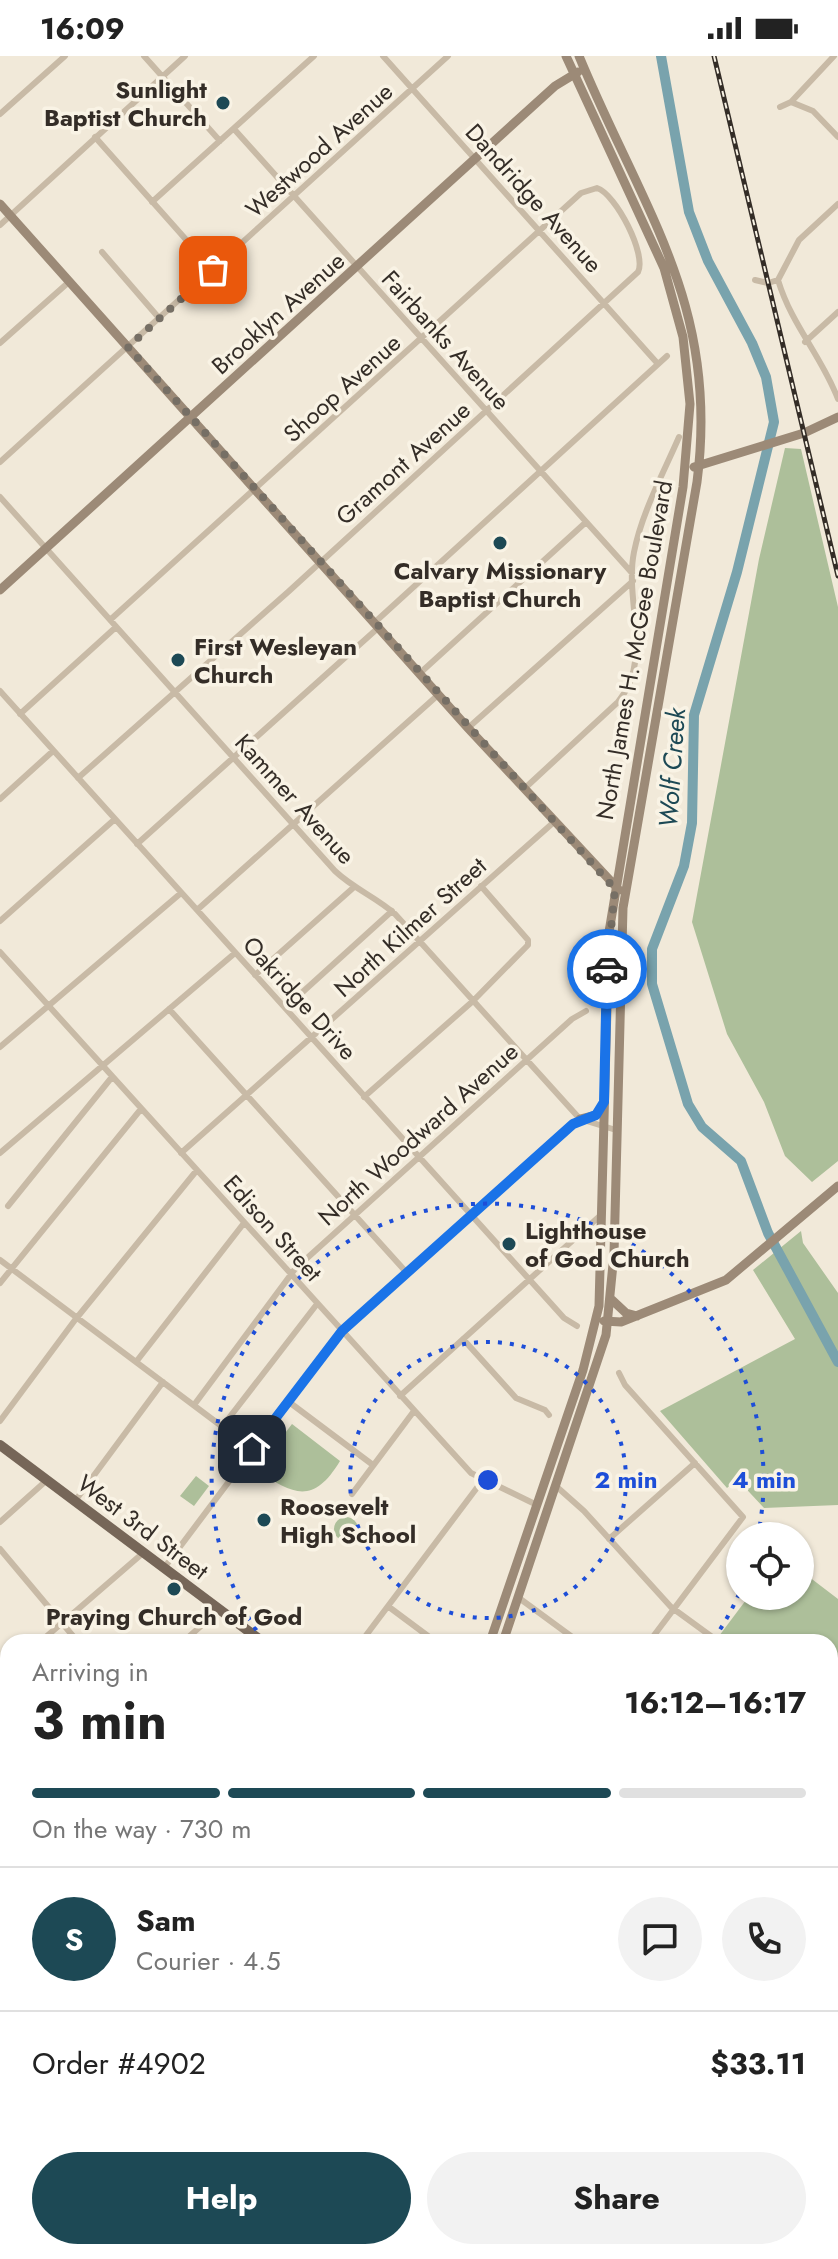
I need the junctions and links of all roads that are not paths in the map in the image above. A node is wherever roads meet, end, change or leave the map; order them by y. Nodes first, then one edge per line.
1 (65, 56) edge
2 (144, 56) edge
3 (185, 56) edge
4 (314, 56) edge
5 (383, 56) edge
6 (448, 56) edge
7 (566, 56) edge
8 (579, 56) edge
9 (834, 56) edge
10 (580, 72) junction
11 (162, 76) junction
12 (412, 88) junction
13 (791, 102) junction
14 (780, 107) dead end
15 (0, 114) edge
16 (234, 129) junction
17 (95, 137) junction
18 (838, 137) edge
19 (220, 141) junction
20 (475, 159) junction
21 (294, 197) junction
22 (152, 202) junction
23 (0, 204) edge
24 (838, 204) edge
25 (10, 215) junction
26 (0, 225) edge
27 (540, 231) junction
28 (102, 252) dead end
29 (641, 266) joint
30 (357, 267) junction
31 (213, 270) junction
32 (755, 280) dead end
33 (778, 280) junction
34 (70, 281) junction
35 (604, 304) junction
36 (838, 312) edge
37 (159, 318) junction
38 (421, 340) junction
39 (805, 342) junction
40 (0, 343) edge
41 (128, 347) junction
42 (667, 356) dead end
43 (658, 364) junction
44 (838, 399) edge
45 (486, 412) junction
46 (838, 417) edge
47 (191, 419) junction
48 (679, 437) dead end
49 (0, 462) edge
50 (699, 465) junction
51 (686, 469) junction
52 (540, 472) junction
53 (256, 490) junction
54 (0, 497) edge
55 (585, 523) junction
56 (46, 548) junction
57 (320, 563) junction
58 (632, 577) junction
59 (0, 590) edge
60 (110, 620) junction
61 (376, 626) junction
62 (116, 627) junction
63 (419, 674) junction
64 (0, 691) edge
65 (174, 693) junction
66 (438, 695) junction
67 (7, 699) junction
68 (0, 705) edge
69 (20, 714) junction
70 (468, 728) junction
71 (53, 751) junction
72 (234, 758) junction
73 (78, 778) junction
74 (524, 789) junction
75 (0, 799) edge
76 (115, 819) junction
77 (554, 822) junction
78 (293, 824) junction
79 (137, 844) junction
80 (618, 861) junction
81 (596, 868) junction
82 (481, 886) junction
83 (353, 888) junction
84 (615, 889) junction
85 (626, 891) junction
86 (181, 893) junction
87 (197, 910) junction
88 (392, 911) junction
89 (0, 921) edge
90 (420, 941) junction
91 (0, 952) edge
92 (235, 953) junction
93 (255, 975) junction
94 (473, 1001) junction
95 (48, 1006) junction
96 (285, 1008) junction
97 (169, 1009) junction
98 (586, 1011) dead end
99 (312, 1038) junction
100 (0, 1047) edge
101 (526, 1060) junction
102 (102, 1066) junction
103 (112, 1077) junction
104 (247, 1095) junction
105 (364, 1097) junction
106 (604, 1102) junction
107 (141, 1109) junction
108 (580, 1119) junction
109 (604, 1127) junction
110 (616, 1130) junction
111 (0, 1153) edge
112 (181, 1153) junction
113 (419, 1157) junction
114 (197, 1170) junction
115 (838, 1186) edge
116 (8, 1206) dead end
117 (602, 1214) junction
118 (471, 1215) junction
119 (355, 1216) junction
120 (244, 1223) junction
121 (0, 1260) edge
122 (12, 1269) junction
123 (407, 1273) junction
124 (292, 1276) junction
125 (529, 1280) junction
126 (0, 1283) edge
127 (611, 1298) junction
128 (317, 1304) junction
129 (637, 1316) junction
130 (77, 1318) junction
131 (609, 1321) junction
132 (596, 1322) junction
133 (577, 1326) dead end
134 (342, 1331) junction
135 (463, 1339) junction
136 (136, 1362) junction
137 (619, 1373) dead end
138 (163, 1382) junction
139 (400, 1396) junction
140 (289, 1402) junction
141 (194, 1405) junction
142 (414, 1411) junction
143 (549, 1415) dead end
144 (0, 1421) edge
145 (222, 1427) junction
146 (0, 1445) edge
147 (252, 1449) junction
148 (695, 1463) junction
149 (373, 1465) junction
150 (47, 1480) junction
151 (482, 1481) junction
152 (557, 1487) junction
153 (352, 1494) dead end
154 (75, 1501) junction
155 (537, 1505) junction
156 (0, 1522) edge
157 (609, 1539) junction
158 (0, 1549) edge
159 (143, 1552) junction
160 (164, 1568) junction
161 (519, 1598) junction
162 (216, 1607) junction
163 (389, 1607) junction
164 (674, 1609) junction
165 (62, 1623) junction
166 (49, 1634) edge
167 (71, 1634) edge
168 (192, 1634) edge
169 (252, 1634) edge
170 (367, 1634) edge
171 (425, 1634) edge
172 (493, 1634) edge
173 (506, 1634) edge
174 (568, 1634) edge
175 (655, 1634) edge
176 (708, 1634) edge

1 - 15 street
2 - 11 street
3 - 11 street
4 - 16 street
5 - 12 street, Dandridge Avenue
6 - 12 street, Westwood Avenue
7 - 10 main road, North James H. McGee Boulevard
8 - 10 main road, North James H. McGee Boulevard
9 - 13 street
10 - 20 main road, Brooklyn Avenue
10 - 50 main road, North James H. McGee Boulevard
10 - 51 main road, North James H. McGee Boulevard
11 - 17 street
11 - 19 street
12 - 20 street, Dandridge Avenue
12 - 21 street, Westwood Avenue
13 - 14 street
13 - 18 street
16 - 19 street
16 - 21 street, Fairbanks Avenue
17 - 22 street
17 - 25 street
19 - 22 street
20 - 27 street, Dandridge Avenue
20 - 30 main road, Brooklyn Avenue
21 - 30 street, Fairbanks Avenue
21 - 31 street, Westwood Avenue
22 - 31 street
23 - 25 main road
24 - 33 street
25 - 26 street
25 - 34 main road
27 - 29 street, Shoop Avenue
27 - 35 street, Dandridge Avenue
27 - 38 street, Shoop Avenue
28 - 37 street
29 - 35 street, Gramont Avenue
30 - 38 street, Fairbanks Avenue
30 - 47 main road, Brooklyn Avenue
31 - 37 street, Westwood Avenue
32 - 33 street
33 - 39 street
34 - 40 street
34 - 41 main road
35 - 43 street, Dandridge Avenue
35 - 45 street, Gramont Avenue
36 - 39 street
37 - 41 street, Westwood Avenue
38 - 45 street, Fairbanks Avenue
38 - 53 street, Shoop Avenue
39 - 44 street
41 - 47 main road
41 - 49 street, Westwood Avenue
42 - 43 street
43 - 52 street
45 - 52 street, Fairbanks Avenue
45 - 57 street, Gramont Avenue
46 - 50 main road
47 - 53 main road
47 - 56 main road, Brooklyn Avenue
48 - 58 street
50 - 51 main road
50 - 85 main road, North James H. McGee Boulevard
51 - 80 main road, North James H. McGee Boulevard
52 - 55 street, Fairbanks Avenue
52 - 61 street
53 - 57 main road
53 - 60 street, Shoop Avenue
54 - 56 street, Kammer Avenue
55 - 58 street, Fairbanks Avenue
55 - 63 street
56 - 59 main road, Brooklyn Avenue
56 - 60 street, Kammer Avenue
57 - 61 main road
57 - 65 street, Gramont Avenue
58 - 70 street
58 - 74 street
60 - 62 street, Kammer Avenue
61 - 63 main road
61 - 72 street
62 - 65 street, Kammer Avenue
62 - 69 street
63 - 66 main road
64 - 67 street, Oakridge Drive
65 - 72 street, Kammer Avenue
65 - 73 street, Gramont Avenue
66 - 70 main road
66 - 78 street
67 - 68 street
67 - 69 street, Oakridge Drive
69 - 71 street, Oakridge Drive
70 - 74 main road
71 - 73 street, Oakridge Drive
71 - 75 street
72 - 78 street, Kammer Avenue
72 - 79 street
73 - 76 street, Oakridge Drive
74 - 77 main road
76 - 79 street, Oakridge Drive
76 - 89 street
77 - 81 main road
77 - 82 street, North Kilmer Street
78 - 83 street, Kammer Avenue
78 - 87 street
79 - 86 street, Oakridge Drive
80 - 81 main road
80 - 84 main road, North James H. McGee Boulevard
81 - 84 main road
82 - 90 street, North Kilmer Street
82 - 94 street
83 - 88 street, Kammer Avenue
83 - 93 street
84 - 85 main road
84 - 106 main road, North James H. McGee Boulevard
85 - 110 main road, North James H. McGee Boulevard
86 - 87 street, Oakridge Drive
86 - 95 street
87 - 92 street, Oakridge Drive
88 - 90 street, Kammer Avenue
88 - 96 street
90 - 94 street, Kammer Avenue
90 - 99 street, North Kilmer Street
91 - 95 street, Edison Street
92 - 93 street, Oakridge Drive
92 - 97 street
93 - 96 street, Oakridge Drive
94 - 101 street, Kammer Avenue
94 - 105 street
95 - 100 street
95 - 102 street, Edison Street
96 - 99 street, Oakridge Drive
97 - 102 street
97 - 104 street
98 - 101 street, North Woodward Avenue
99 - 104 street, North Kilmer Street
99 - 105 street, Oakridge Drive
101 - 108 street, Kammer Avenue
101 - 113 street, North Woodward Avenue
102 - 103 street, Edison Street
102 - 111 street
103 - 107 street, Edison Street
103 - 116 street
104 - 112 street, North Kilmer Street
104 - 119 street
105 - 113 street, Oakridge Drive
106 - 108 main road
106 - 109 main road, North James H. McGee Boulevard
107 - 112 street, Edison Street
107 - 122 street
108 - 109 street, Kammer Avenue
108 - 118 street
109 - 110 street, Kammer Avenue
109 - 117 main road, North James H. McGee Boulevard
110 - 127 main road, North James H. McGee Boulevard
112 - 114 street, Edison Street
113 - 118 street, Oakridge Drive
113 - 119 street, North Woodward Avenue
114 - 120 street, Edison Street
114 - 130 street
115 - 129 main road
117 - 125 street
117 - 132 main road, North James H. McGee Boulevard
118 - 123 street
118 - 125 street, Oakridge Drive
119 - 123 street
119 - 124 street, North Woodward Avenue
120 - 124 street, Edison Street
120 - 136 street
121 - 122 street
122 - 126 street
122 - 130 street
123 - 134 street
124 - 128 street, Edison Street
124 - 141 street, North Woodward Avenue
125 - 133 street, Oakridge Drive
125 - 135 street
127 - 129 main road
127 - 131 main road, North James H. McGee Boulevard
128 - 134 street, Edison Street
128 - 145 street
129 - 131 main road
130 - 136 street
130 - 144 street
131 - 132 main road
131 - 152 main road, North James H. McGee Boulevard
132 - 155 main road, North James H. McGee Boulevard
134 - 139 street, Edison Street
134 - 140 street
135 - 139 street
135 - 143 street
136 - 138 street
137 - 148 street
138 - 141 street
138 - 154 street
139 - 142 street, Edison Street
140 - 147 street
140 - 149 street
141 - 145 street
142 - 149 street
142 - 151 street, Edison Street
145 - 147 street
146 - 150 main road, West 3rd Street
147 - 160 street
148 - 157 street
148 - 164 street
149 - 153 street
150 - 154 main road, West 3rd Street
150 - 156 street
151 - 155 street, Edison Street
151 - 163 street
152 - 157 street
152 - 161 main road, North James H. McGee Boulevard
154 - 159 main road, West 3rd Street
155 - 172 main road, North James H. McGee Boulevard
157 - 164 street
158 - 165 street
159 - 160 main road, West 3rd Street
159 - 165 street
160 - 162 main road, West 3rd Street
161 - 173 main road, North James H. McGee Boulevard
161 - 174 street
162 - 168 street
162 - 169 main road, West 3rd Street
163 - 170 street
163 - 171 street
164 - 175 street
164 - 176 street
165 - 166 street
165 - 167 street

